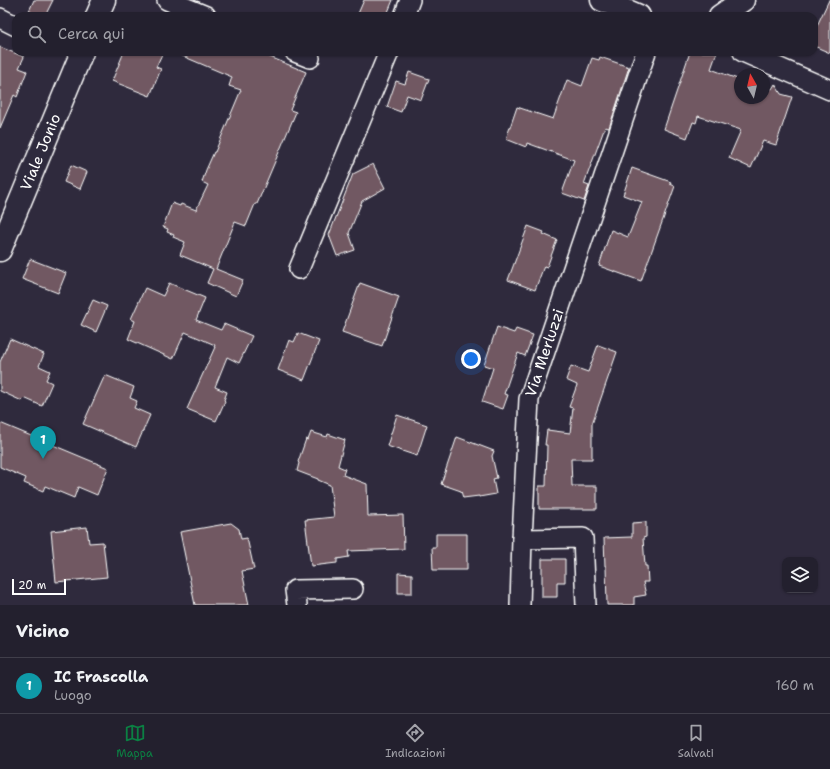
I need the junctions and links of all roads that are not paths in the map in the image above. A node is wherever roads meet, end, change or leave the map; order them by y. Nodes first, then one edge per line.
1 (104, 0) edge
2 (167, 0) edge
3 (410, 0) edge
4 (602, 0) edge
5 (743, 0) edge
6 (99, 12) edge
7 (196, 12) edge
8 (406, 12) edge
9 (630, 12) edge
10 (726, 12) edge
11 (0, 18) edge
12 (12, 24) edge
13 (78, 56) edge
14 (387, 56) edge
15 (645, 56) edge
16 (752, 56) edge
17 (830, 90) edge
18 (0, 250) edge
19 (299, 270) dead end
20 (522, 539) junction
21 (353, 589) dead end
22 (297, 605) edge
23 (520, 605) edge
24 (586, 605) edge

1 - 6 street
2 - 7 street
3 - 8 street
4 - 9 street
5 - 10 street
11 - 12 street
13 - 18 street, Viale Jonio
14 - 19 street
15 - 20 street, Via Merluzzi
16 - 17 street
20 - 23 street, Via Merluzzi
20 - 24 street
21 - 22 street

